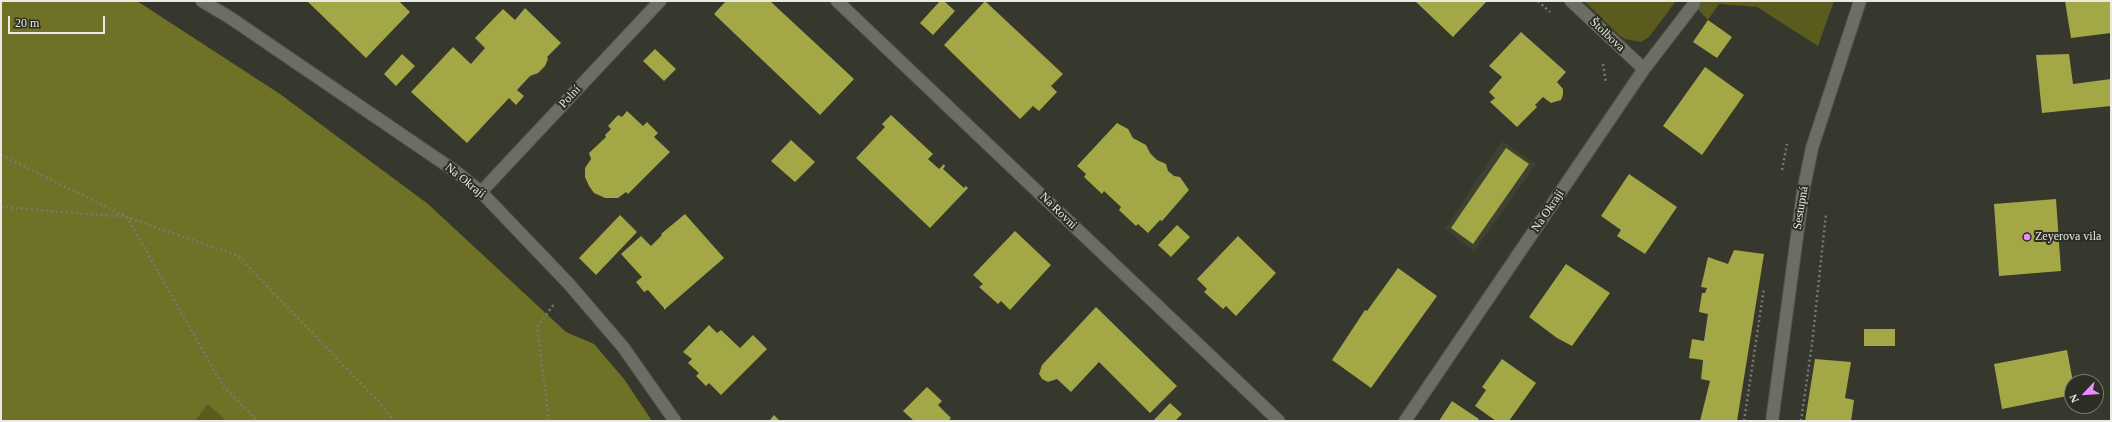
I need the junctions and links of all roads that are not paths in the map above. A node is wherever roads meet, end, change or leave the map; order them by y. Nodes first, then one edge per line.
1 (202, 1) edge
2 (660, 1) edge
3 (837, 1) edge
4 (1571, 1) edge
5 (1860, 1) edge
6 (1694, 4) dead end
7 (1644, 69) junction
8 (481, 192) junction
9 (675, 421) edge
10 (1279, 421) edge
11 (1405, 421) edge
12 (1772, 421) edge

1 - 8 street, Na Okraji
2 - 8 street, Polní
3 - 10 street, Na Rovni
4 - 7 street, Štolbova
5 - 12 street, Sestupná
6 - 7 street, Na Okraji
7 - 11 street, Na Okraji
8 - 9 street, Na Okraji

